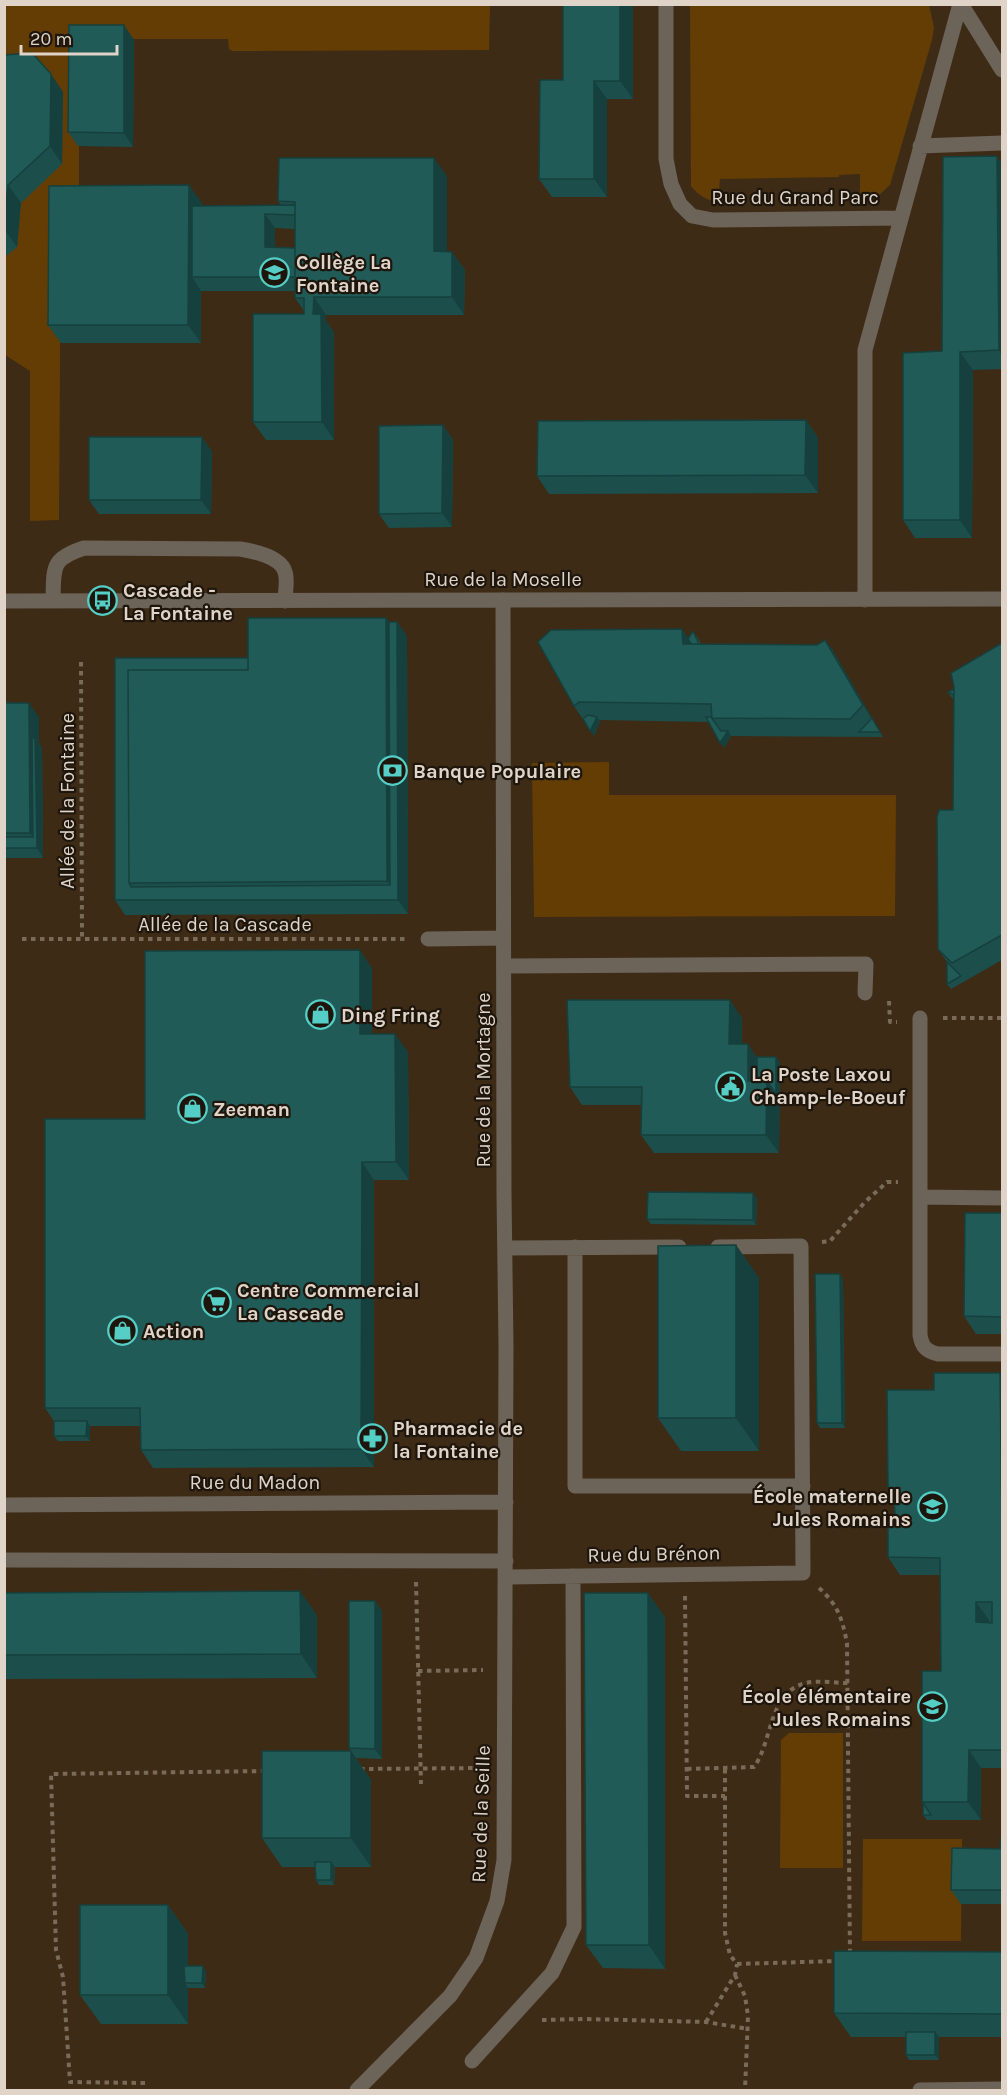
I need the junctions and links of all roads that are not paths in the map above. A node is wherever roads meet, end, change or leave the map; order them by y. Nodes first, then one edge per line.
1 (666, 4) edge
2 (960, 4) edge
3 (1002, 70) edge
4 (1002, 144) edge
5 (920, 146) junction
6 (901, 218) junction
7 (1002, 599) edge
8 (503, 600) junction
9 (865, 600) junction
10 (4, 601) edge
11 (285, 601) junction
12 (53, 602) junction
13 (503, 938) junction
14 (428, 939) road end
15 (504, 966) junction
16 (866, 993) dead end
17 (920, 1018) dead end
18 (920, 1190) junction
19 (1002, 1198) edge
20 (575, 1247) junction
21 (505, 1248) junction
22 (1002, 1354) edge
23 (803, 1486) junction
24 (506, 1502) junction
25 (4, 1505) edge
26 (4, 1560) edge
27 (506, 1561) junction
28 (506, 1576) junction
29 (573, 1576) junction
30 (472, 2061) dead end
31 (1002, 2089) edge
32 (357, 2091) edge
33 (920, 2091) edge

1 - 6 street, Rue du Grand Parc
2 - 3 street, Rue du Grand Parc
2 - 5 street, Rue du Grand Parc
4 - 5 street
5 - 6 street, Rue du Grand Parc
6 - 9 street, Rue du Grand Parc
7 - 9 street, Rue de la Moselle
8 - 9 street, Rue de la Moselle
8 - 11 street, Rue de la Moselle
8 - 13 street, Rue de la Mortagne
10 - 12 street, Rue de la Moselle
11 - 12 street, Rue de la Moselle
11 - 12 street
13 - 14 street
13 - 15 street, Rue de la Mortagne
15 - 16 street
15 - 21 street, Rue de la Mortagne
17 - 18 street
18 - 19 street
18 - 22 street
20 - 21 street
20 - 23 street
20 - 23 street
21 - 24 street, Rue de la Mortagne
23 - 29 street, Rue du Brénon
24 - 25 street, Rue du Madon
24 - 27 street, Rue de la Mortagne
26 - 27 street
27 - 28 street, Rue de la Seille
28 - 29 street, Rue du Brénon
28 - 32 street, Rue de la Seille
29 - 30 street
31 - 33 street

